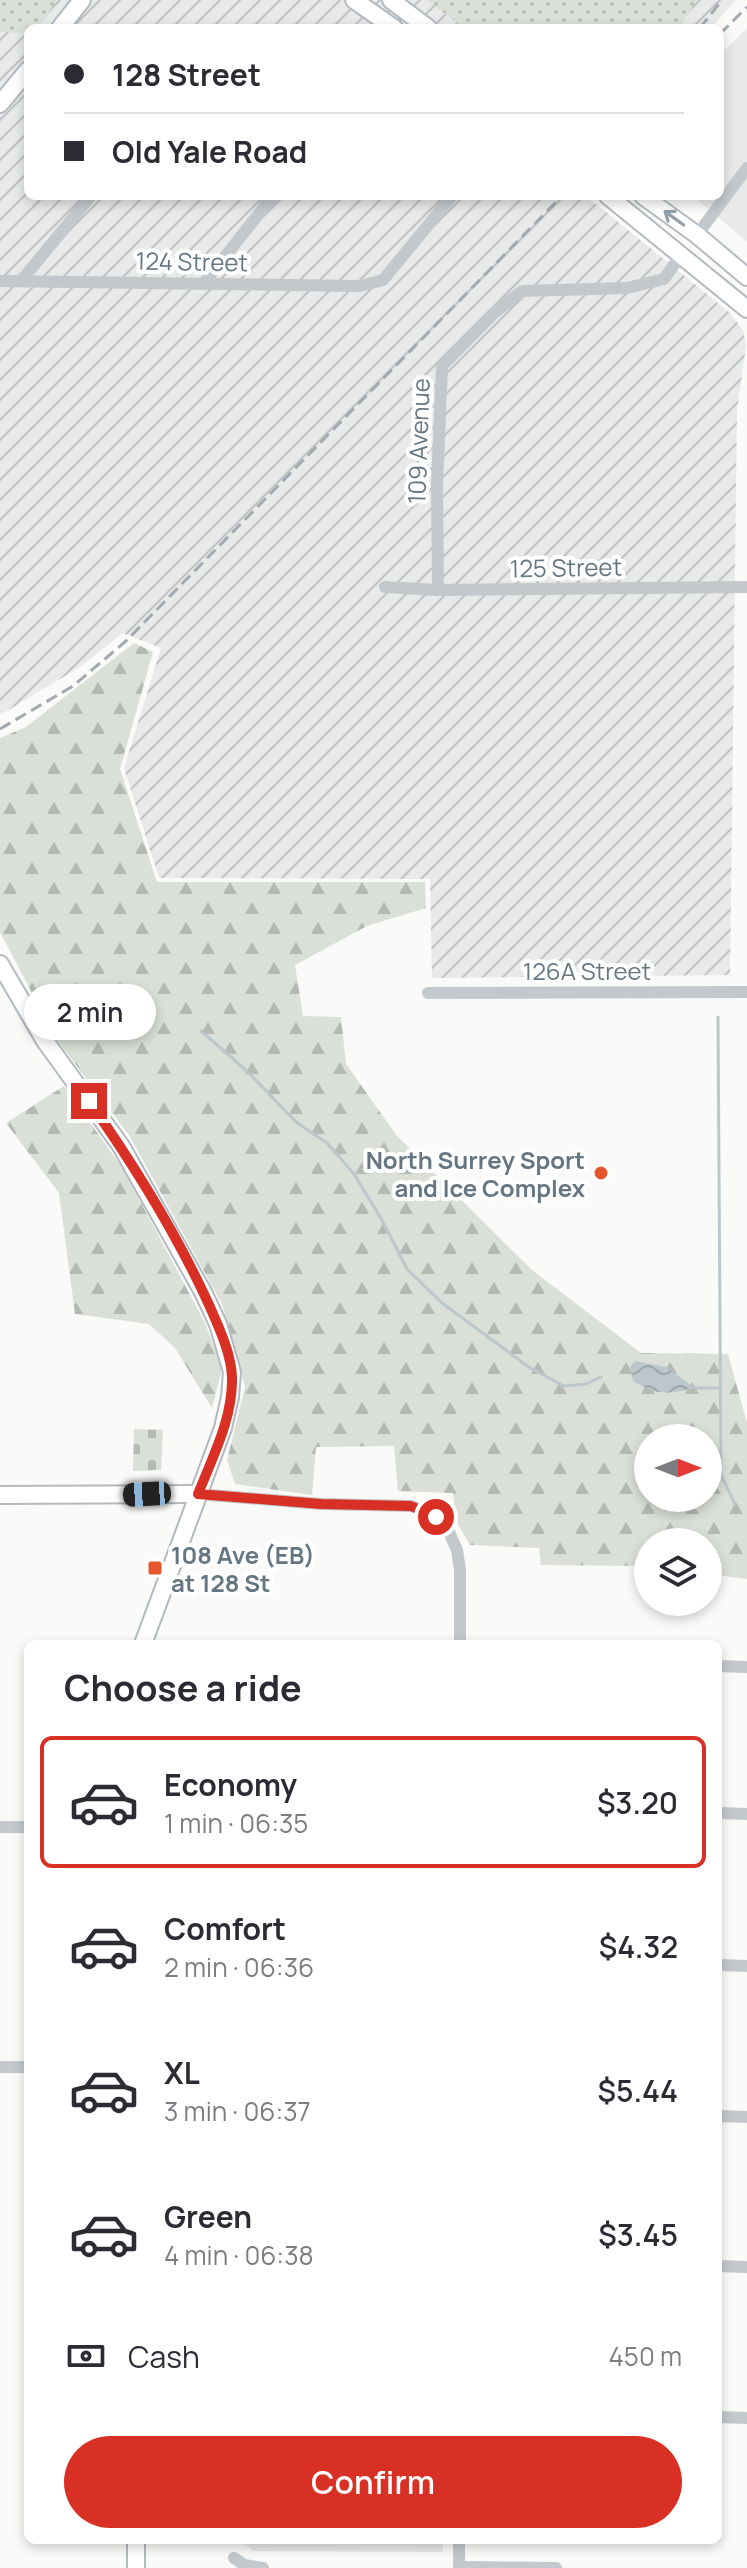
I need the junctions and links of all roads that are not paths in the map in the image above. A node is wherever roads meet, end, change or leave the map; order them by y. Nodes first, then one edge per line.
1 (82, 0) edge
2 (354, 0) edge
3 (391, 0) edge
4 (63, 24) edge
5 (388, 24) edge
6 (423, 24) edge
7 (24, 75) edge
8 (0, 104) edge
9 (747, 168) edge
10 (724, 199) edge
11 (88, 200) edge
12 (270, 200) edge
13 (449, 200) edge
14 (613, 200) edge
15 (649, 200) edge
16 (723, 200) edge
17 (697, 235) junction
18 (681, 255) junction
19 (747, 277) edge
20 (0, 281) edge
21 (21, 281) junction
22 (204, 283) junction
23 (747, 309) edge
24 (385, 587) dead end
25 (747, 587) edge
26 (438, 590) junction
27 (0, 964) edge
28 (747, 992) edge
29 (428, 993) dead end
30 (198, 1494) junction
31 (0, 1495) edge
32 (144, 1640) edge
33 (460, 1640) edge
34 (722, 1666) edge
35 (747, 1667) edge
36 (722, 1813) edge
37 (747, 1814) edge
38 (0, 1827) edge
39 (24, 1827) edge
40 (722, 1965) edge
41 (747, 1966) edge
42 (0, 2067) edge
43 (24, 2067) edge
44 (722, 2116) edge
45 (747, 2117) edge
46 (722, 2266) edge
47 (747, 2267) edge
48 (722, 2417) edge
49 (747, 2418) edge
50 (136, 2544) edge
51 (459, 2544) edge
52 (234, 2558) dead end
53 (136, 2568) edge
54 (263, 2568) edge
55 (459, 2568) edge
56 (556, 2568) edge

1 - 4 main road
2 - 5 main road
3 - 6 main road
7 - 8 main road
9 - 10 street
11 - 21 street
12 - 22 street
13 - 22 street, 124 Street
14 - 18 main road
17 -> 15 main road
16 - 17 street
17 - 19 main road
18 - 23 main road
18 - 26 street, 109 Avenue
20 - 21 street, 124 Street
21 - 22 street, 124 Street
24 - 26 street, 125 Street
25 - 26 street, 125 Street
27 - 30 main road
28 - 29 street, 126A Street
30 - 31 main road
30 - 32 main road
30 - 33 street
34 - 35 street
36 - 37 street
38 - 39 street
40 - 41 street
42 - 43 street
44 - 45 street
46 - 47 street
48 - 49 street
50 - 53 main road
51 - 55 street
52 - 54 street
55 - 56 street

